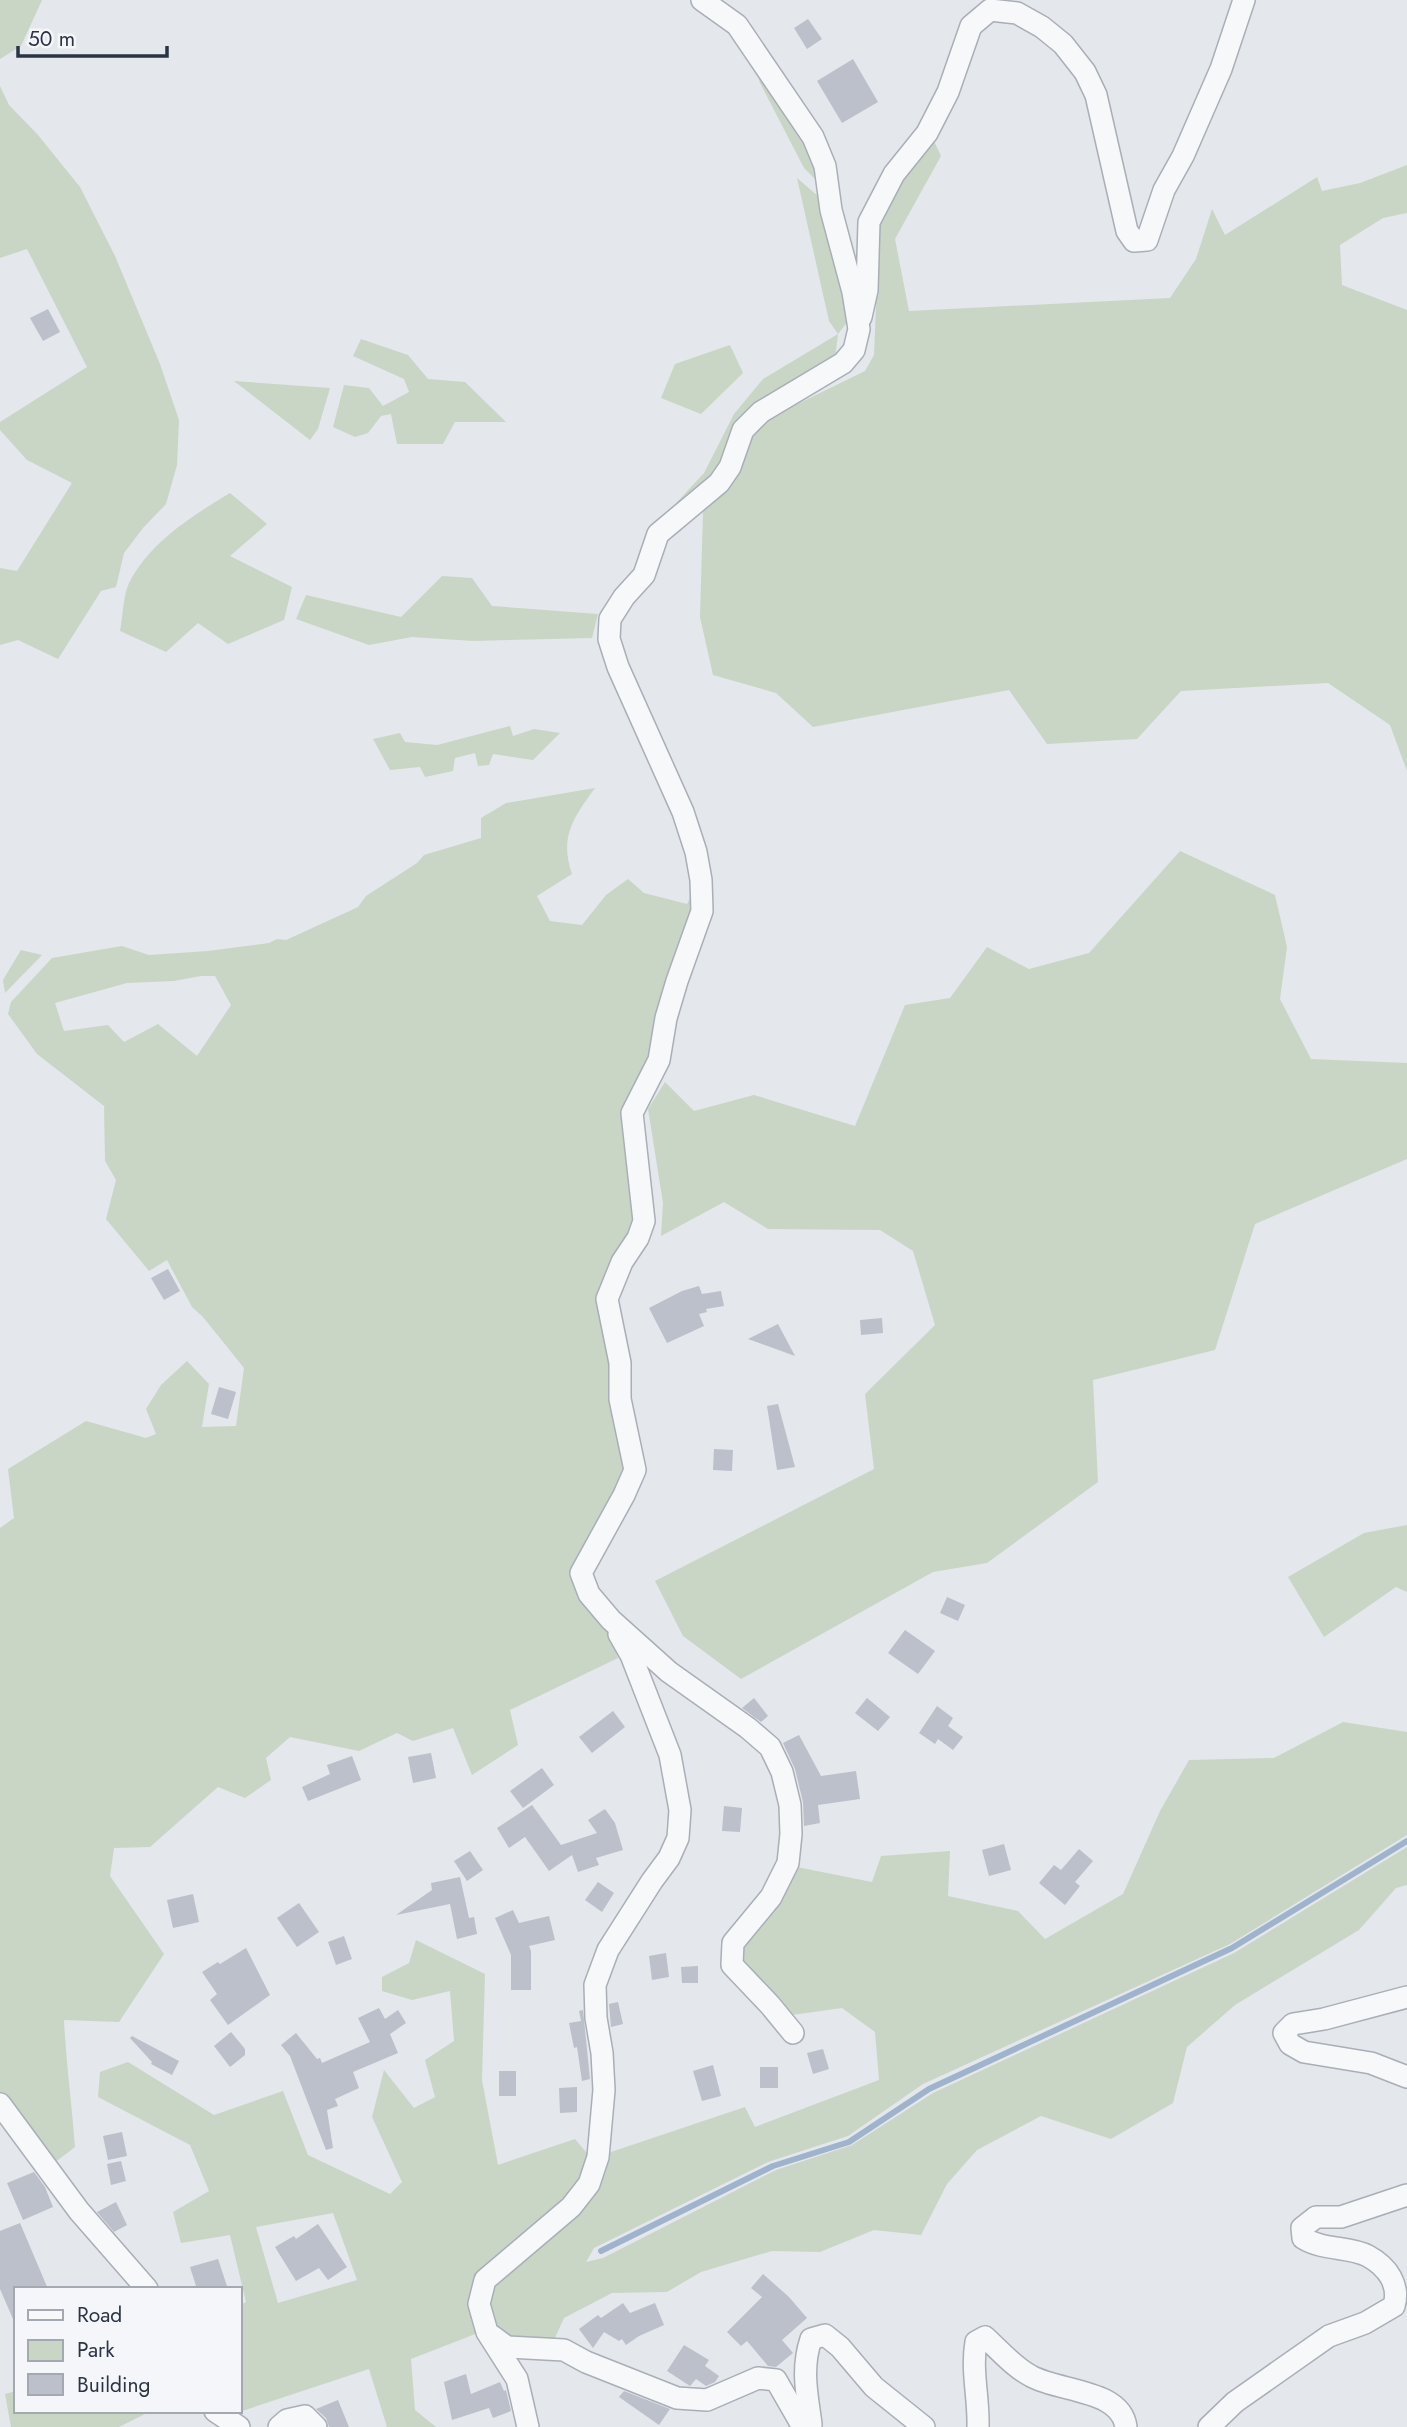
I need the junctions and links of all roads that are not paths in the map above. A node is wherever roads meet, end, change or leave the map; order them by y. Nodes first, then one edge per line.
1 (702, 0) edge
2 (1244, 0) edge
3 (859, 329) junction
4 (611, 1620) junction
5 (1407, 1997) edge
6 (793, 2033) dead end
7 (1407, 2077) edge
8 (0, 2105) edge
9 (1407, 2195) edge
10 (145, 2287) edge
11 (487, 2332) junction
12 (218, 2413) edge
13 (808, 2426) edge
14 (239, 2427) edge
15 (279, 2427) edge
16 (316, 2427) edge
17 (528, 2427) edge
18 (924, 2427) edge
19 (978, 2427) edge
20 (1126, 2427) edge
21 (1209, 2427) edge

1 - 3 street
2 - 3 street
3 - 4 street
4 - 6 street
4 - 11 street
5 - 7 street
8 - 10 street
9 - 21 street
11 - 13 street
11 - 17 street
12 - 14 street
13 - 18 street
15 - 16 street
19 - 20 street

